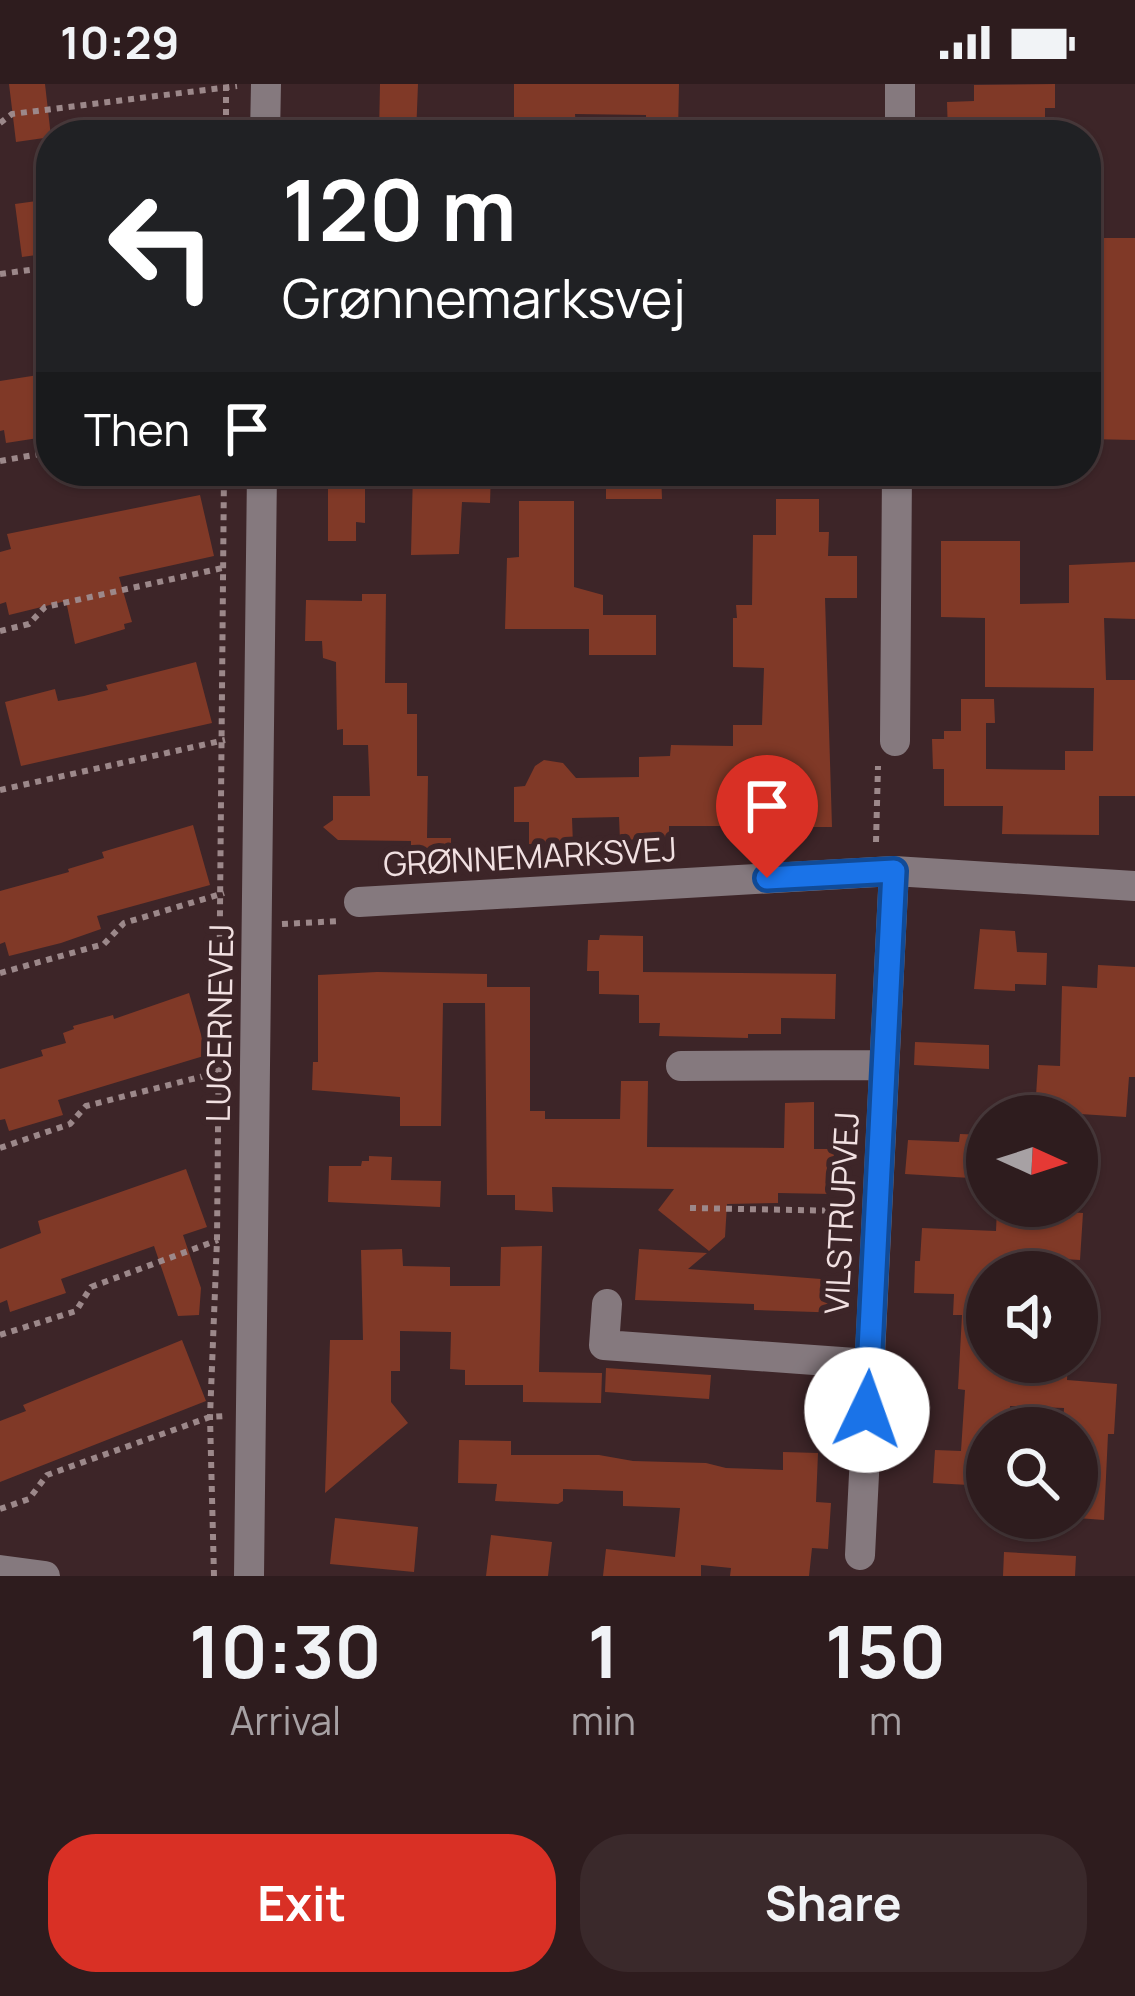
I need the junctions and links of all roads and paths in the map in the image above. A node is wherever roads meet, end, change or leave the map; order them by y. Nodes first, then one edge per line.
1 (266, 84) edge
2 (900, 84) edge
3 (226, 85) edge
4 (226, 120) edge
5 (266, 120) edge
6 (900, 120) edge
7 (0, 123) edge
8 (36, 269) edge
9 (0, 274) edge
10 (36, 455) edge
11 (0, 461) edge
12 (224, 486) edge
13 (262, 486) edge
14 (898, 486) edge
15 (225, 567) junction
16 (261, 570) junction
17 (0, 631) edge
18 (259, 733) junction
19 (222, 741) junction
20 (896, 741) joint
21 (0, 790) edge
22 (894, 871) junction
23 (1135, 886) edge
24 (221, 894) junction
25 (257, 895) junction
26 (359, 902) joint
27 (0, 974) edge
28 (254, 1064) junction
29 (884, 1065) junction
30 (681, 1066) dead end
31 (219, 1073) junction
32 (0, 1148) edge
33 (690, 1208) dead end
34 (877, 1211) junction
35 (252, 1237) junction
36 (218, 1240) junction
37 (607, 1304) dead end
38 (0, 1335) edge
39 (869, 1364) junction
40 (251, 1416) junction
41 (210, 1417) junction
42 (0, 1509) edge
43 (860, 1555) dead end
44 (0, 1570) edge
45 (45, 1576) edge
46 (214, 1576) edge
47 (250, 1576) edge

1 - 3 path
1 - 5 street
2 - 6 street
3 - 4 path
3 - 7 path
8 - 9 path
10 - 11 path
12 - 15 path
13 - 16 street, LUCERNEVEJ
14 - 20 street
15 - 16 path
15 - 17 path
15 - 19 path
16 - 18 street, LUCERNEVEJ
18 - 19 path
18 - 25 street, LUCERNEVEJ
19 - 21 path
19 - 24 path
20 - 22 path
22 - 23 street, GRØNNEMARKSVEJ
22 - 26 street, GRØNNEMARKSVEJ
22 - 29 street, VILSTRUPVEJ
24 - 25 path
24 - 27 path
24 - 31 path
25 - 26 path
25 - 28 street, LUCERNEVEJ
28 - 31 path
28 - 35 street, LUCERNEVEJ
29 - 30 street, VILSTRUPVEJ
29 - 34 street, VILSTRUPVEJ
31 - 32 path
31 - 36 path
33 - 34 path
34 - 39 street, VILSTRUPVEJ
35 - 36 path
35 - 40 street, LUCERNEVEJ
36 - 38 path
36 - 41 path
37 - 39 street, VILSTRUPVEJ
39 - 43 street, VILSTRUPVEJ
40 - 41 path
40 - 47 street, LUCERNEVEJ
41 - 42 path
41 - 46 path
44 - 45 street

